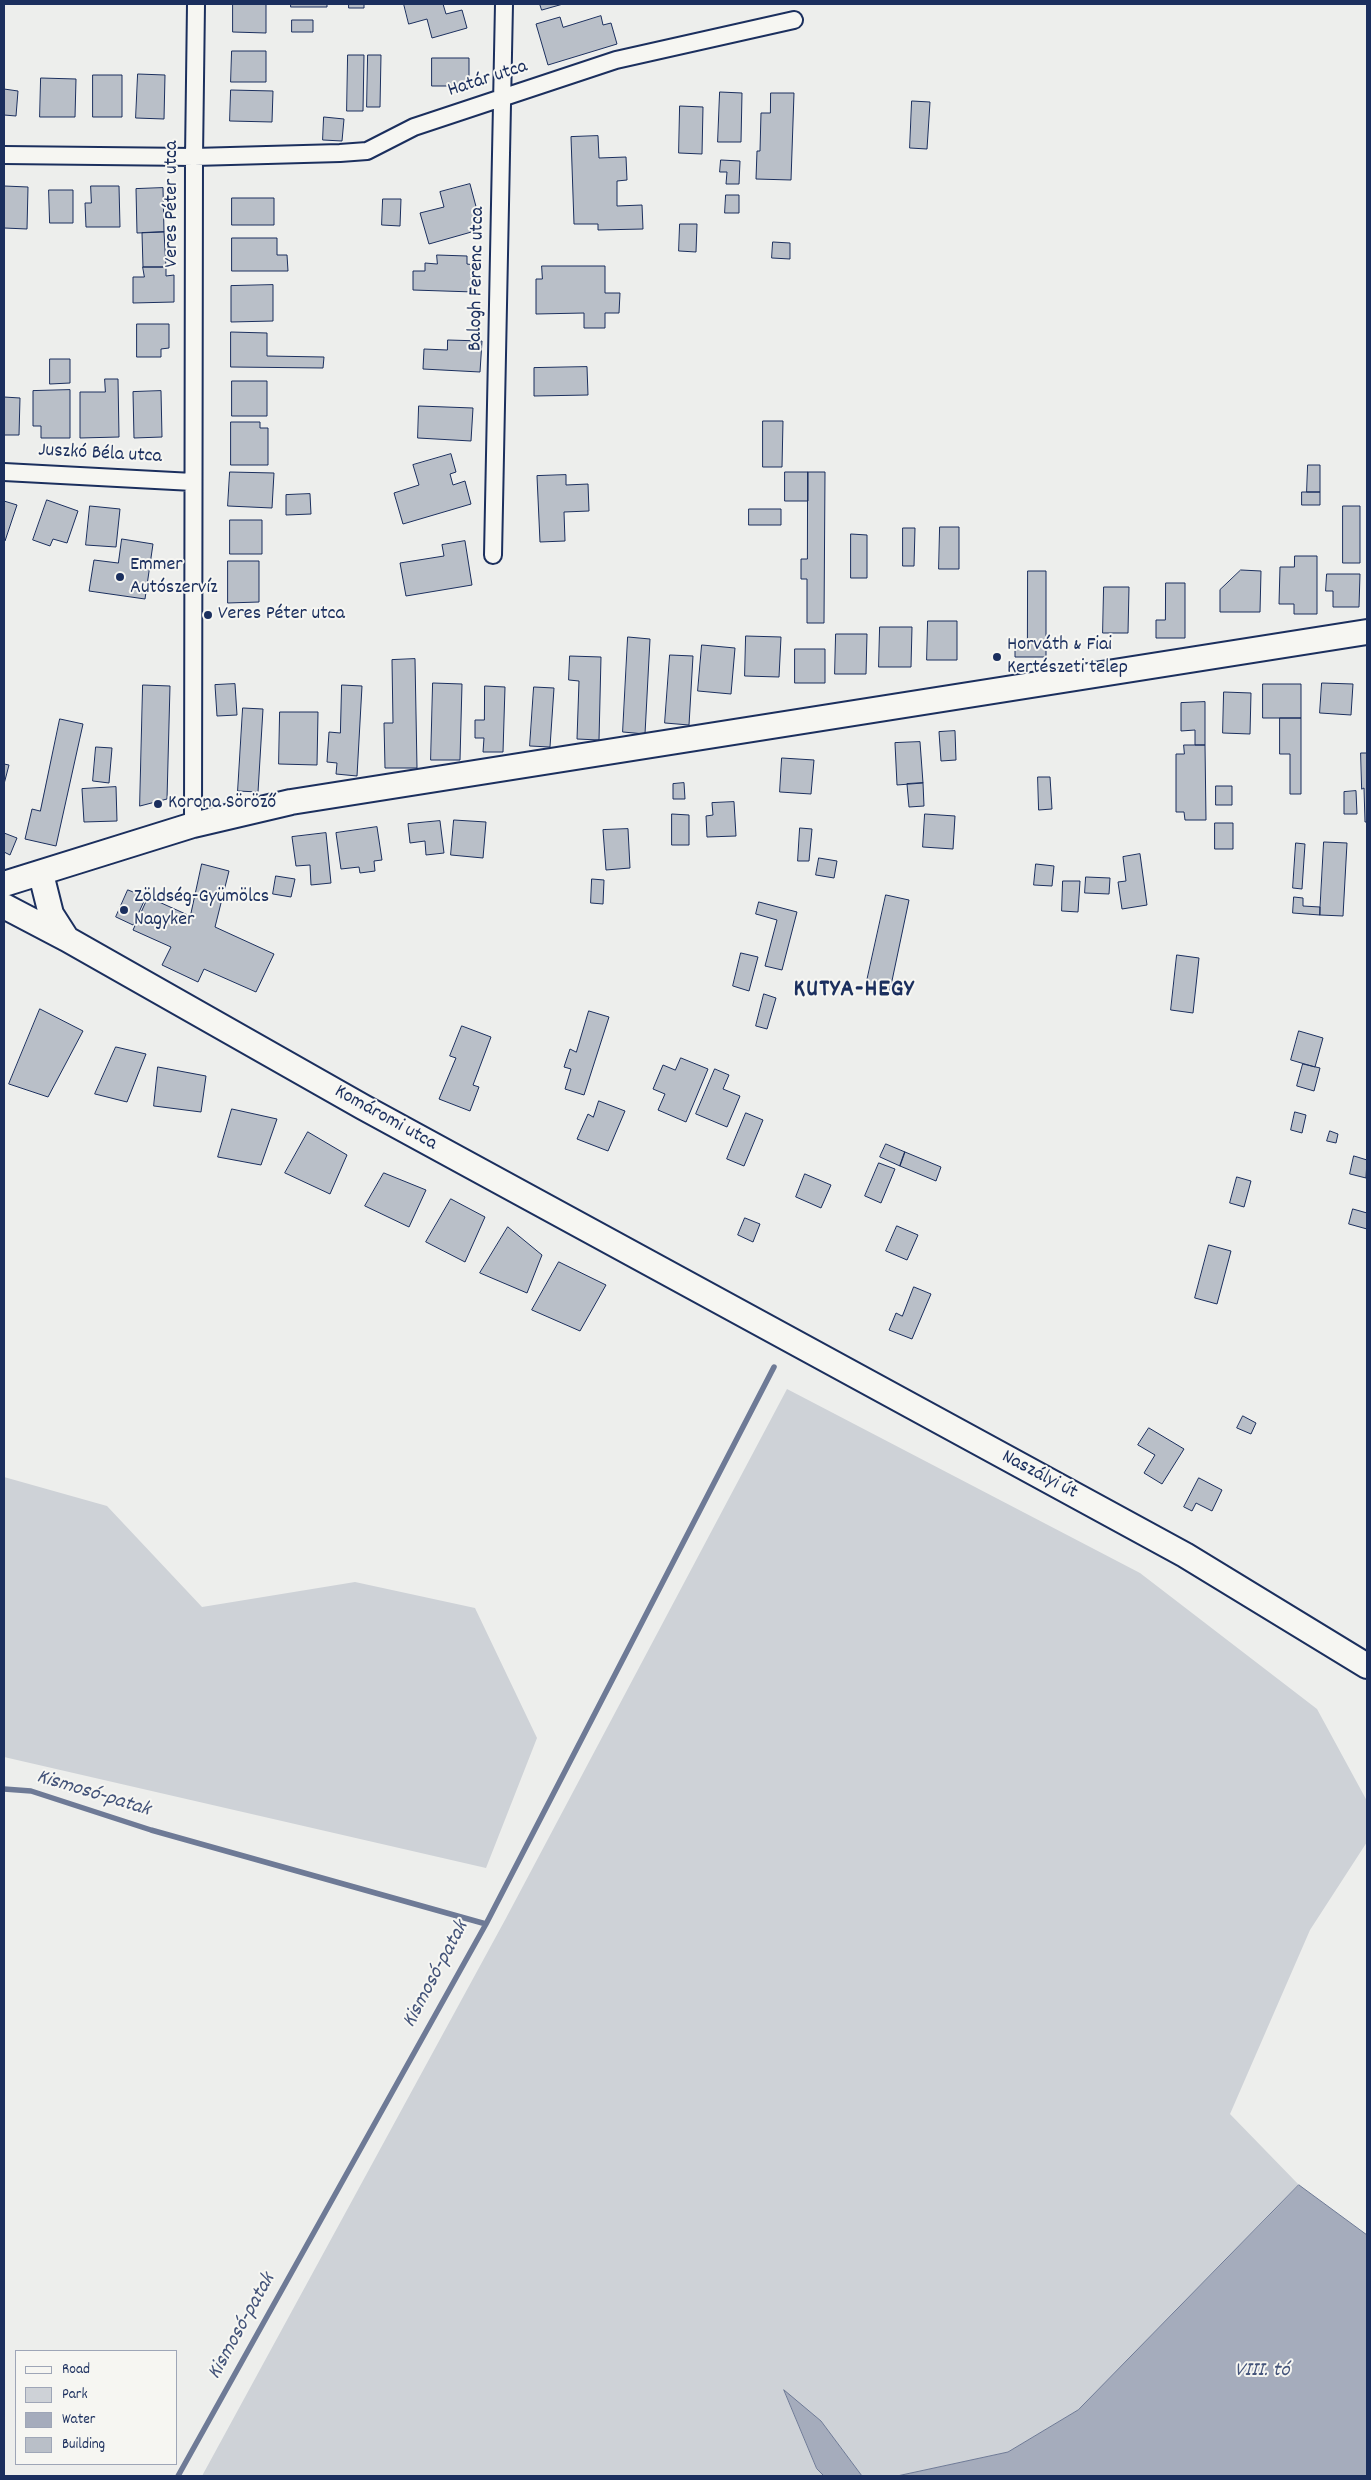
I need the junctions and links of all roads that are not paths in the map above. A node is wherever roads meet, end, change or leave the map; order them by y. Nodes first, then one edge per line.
1 (196, 4) edge
2 (504, 4) edge
3 (794, 20) dead end
4 (503, 98) junction
5 (4, 155) edge
6 (194, 157) junction
7 (4, 472) edge
8 (193, 482) junction
9 (493, 555) dead end
10 (1367, 632) edge
11 (193, 825) junction
12 (41, 874) junction
13 (4, 884) edge
14 (4, 906) edge
15 (67, 939) junction
16 (705, 1295) joint
17 (1367, 1666) edge

1 - 6 street, Veres Péter utca
2 - 4 street, Balogh Ferenc utca
3 - 4 street, Határ utca
4 - 6 street, Határ utca
4 - 9 street, Balogh Ferenc utca
5 - 6 street, Határ utca
6 - 8 street, Veres Péter utca
7 - 8 street, Juszkó Béla utca
8 - 11 street, Veres Péter utca
10 - 11 main road
11 - 12 main road
12 - 13 main road
12 - 15 main road, Komáromi utca
14 - 15 main road, Komáromi utca
15 - 16 main road, Komáromi utca
16 - 17 main road, Naszályi út

